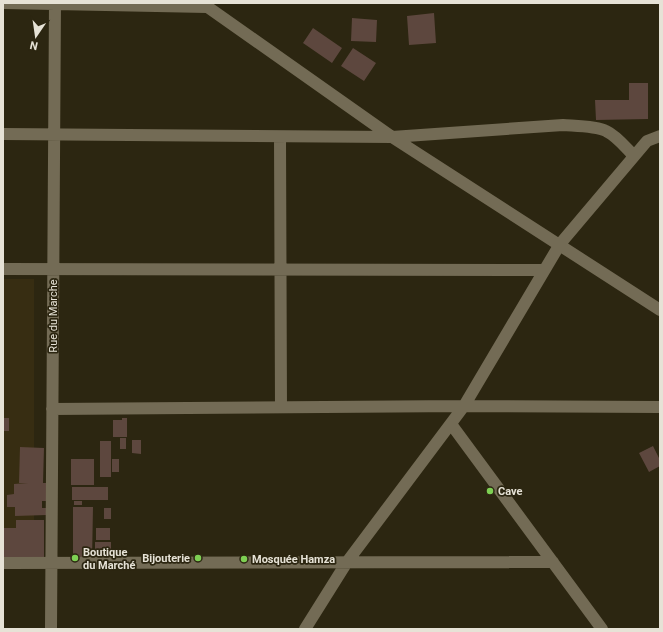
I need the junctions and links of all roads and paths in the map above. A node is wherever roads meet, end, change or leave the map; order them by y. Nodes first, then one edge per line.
1 (4, 3) edge
2 (55, 4) edge
3 (204, 5) edge
4 (3, 134) edge
5 (54, 134) junction
6 (660, 136) edge
7 (280, 137) junction
8 (392, 137) junction
9 (634, 156) junction
10 (560, 244) junction
11 (3, 269) edge
12 (53, 269) junction
13 (280, 270) junction
14 (544, 270) junction
15 (660, 310) edge
16 (464, 406) junction
17 (281, 407) junction
18 (660, 407) edge
19 (52, 409) junction
20 (451, 424) junction
21 (347, 562) junction
22 (552, 562) junction
23 (3, 563) edge
24 (51, 563) junction
25 (51, 629) edge
26 (305, 629) edge
27 (602, 629) edge

1 - 2 street
2 - 3 street
2 - 5 street, Rue du Marche
3 - 8 street
4 - 5 street
5 - 7 street
5 - 12 street, Rue du Marche
6 - 9 street
7 - 8 street
7 - 13 street
8 - 9 street
8 - 10 street
9 - 10 street
10 - 14 street
10 - 15 street
11 - 12 street
12 - 13 street
12 - 19 street, Rue du Marche
13 - 14 street
13 - 17 street
14 - 16 street
16 - 17 street
16 - 18 street
16 - 20 street
17 - 19 street
19 - 24 street, Rue du Marche
20 - 21 street
20 - 22 street
21 - 22 street
21 - 24 street
21 - 26 street
22 - 27 street
23 - 24 street
24 - 25 street, Rue du Marche

